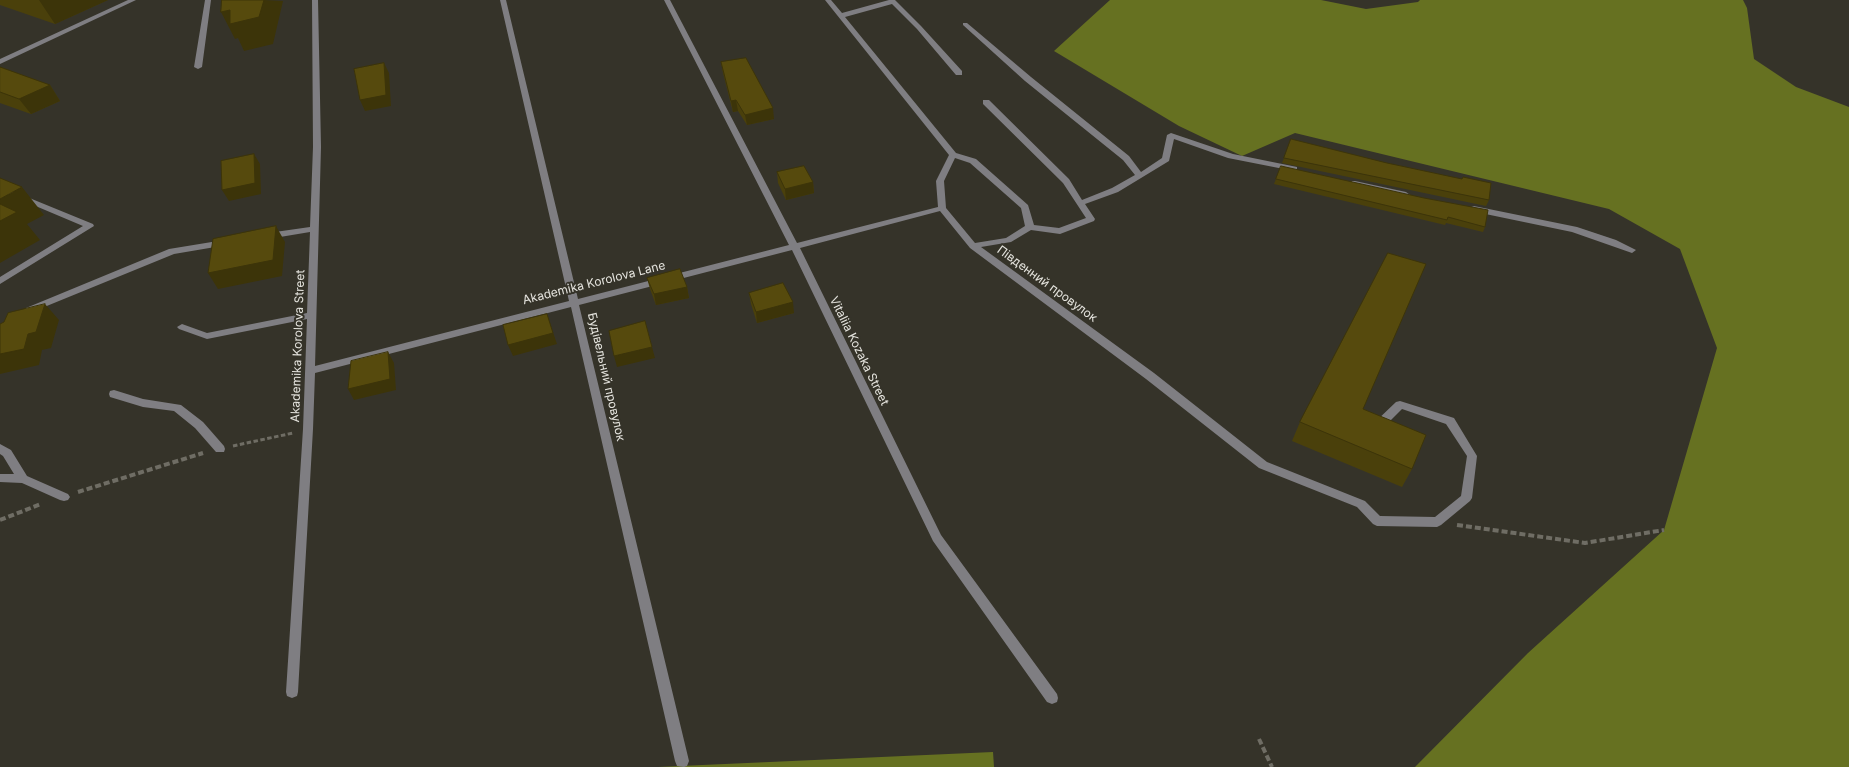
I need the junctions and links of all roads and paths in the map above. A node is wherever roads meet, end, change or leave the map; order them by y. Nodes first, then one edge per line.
1 (133, 0) edge
2 (208, 0) edge
3 (315, 0) edge
4 (502, 0) edge
5 (667, 0) edge
6 (828, 0) edge
7 (893, 1) edge
8 (840, 16) junction
9 (965, 24) dead end
10 (0, 62) edge
11 (198, 67) dead end
12 (959, 73) dead end
13 (986, 102) dead end
14 (953, 155) junction
15 (1299, 170) edge
16 (1140, 176) junction
17 (1347, 181) edge
18 (0, 188) edge
19 (1413, 196) edge
20 (1081, 203) junction
21 (1460, 206) edge
22 (942, 208) junction
23 (1030, 227) junction
24 (314, 229) junction
25 (260, 237) edge
26 (230, 242) edge
27 (794, 245) junction
28 (972, 246) junction
29 (1632, 250) dead end
30 (0, 280) edge
31 (574, 301) junction
32 (22, 313) edge
33 (312, 315) junction
34 (182, 327) dead end
35 (310, 371) junction
36 (114, 394) dead end
37 (308, 430) junction
38 (1374, 430) edge
39 (0, 448) edge
40 (220, 449) junction
41 (0, 478) edge
42 (23, 479) junction
43 (64, 497) junction
44 (0, 520) edge
45 (1437, 522) junction
46 (1664, 530) dead end
47 (292, 692) dead end
48 (1052, 698) dead end
49 (1259, 739) dead end
50 (682, 761) dead end
51 (1272, 767) edge

1 - 10 street
2 - 11 street
3 - 24 street, Akademika Korolova Street
4 - 31 street, Будівельний провулок
5 - 27 street, Vitaliia Kozaka Street
6 - 8 street
7 - 8 street
7 - 12 street
8 - 14 street
9 - 16 street
13 - 20 street
14 - 22 street
14 - 23 street
15 - 16 street
16 - 20 street
17 - 19 street
18 - 30 street
20 - 23 street
21 - 29 street
22 - 27 street, Akademika Korolova Lane
22 - 28 street, Південний провулок
23 - 28 street
24 - 25 street
24 - 33 street, Akademika Korolova Street
26 - 32 street
27 - 31 street, Akademika Korolova Lane
27 - 48 street, Vitaliia Kozaka Street
28 - 45 street, Південний провулок
31 - 35 street, Akademika Korolova Lane
31 - 50 street, Будівельний провулок
33 - 34 street
33 - 35 street, Akademika Korolova Street
35 - 37 street, Akademika Korolova Street
36 - 40 street
37 - 40 path
37 - 47 street, Akademika Korolova Street
38 - 45 street
39 - 42 street
40 - 43 path
41 - 42 street
42 - 43 street
43 - 44 path
45 - 46 path
49 - 51 path

